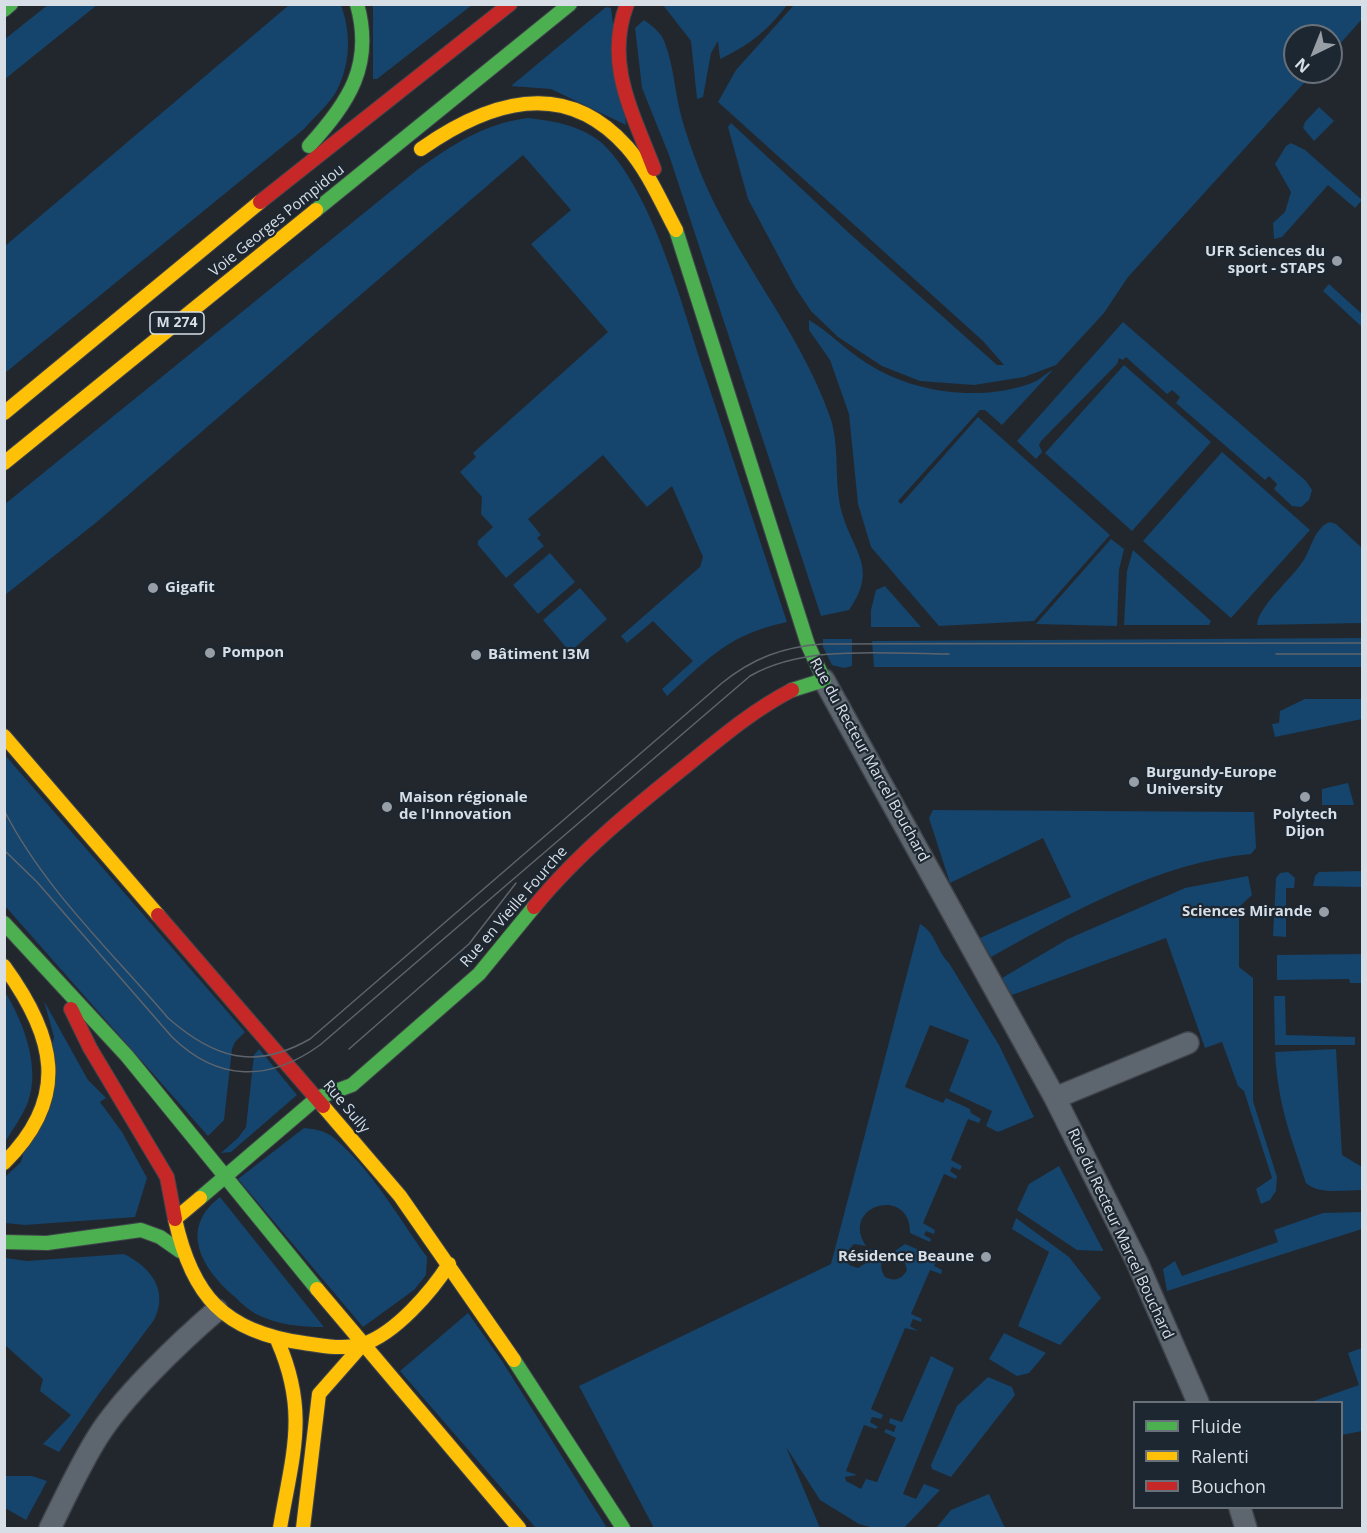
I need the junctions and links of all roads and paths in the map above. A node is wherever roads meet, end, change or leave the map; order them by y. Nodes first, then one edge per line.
1 (11, 4) edge
2 (357, 4) edge
3 (510, 4) edge
4 (570, 4) edge
5 (627, 4) edge
6 (4, 10) edge
7 (407, 158) dead end
8 (378, 178) dead end
9 (349, 184) junction
10 (238, 218) junction
11 (676, 230) junction
12 (4, 413) edge
13 (4, 463) edge
14 (824, 680) junction
15 (4, 736) edge
16 (4, 923) edge
17 (4, 966) edge
18 (57, 980) junction
19 (1188, 1043) dead end
20 (317, 1098) junction
21 (1054, 1098) junction
22 (4, 1163) edge
23 (225, 1175) junction
24 (175, 1219) junction
25 (4, 1242) edge
26 (180, 1251) junction
27 (449, 1264) junction
28 (217, 1310) junction
29 (278, 1342) junction
30 (363, 1344) junction
31 (1198, 1401) edge
32 (1240, 1509) edge
33 (50, 1528) edge
34 (280, 1528) edge
35 (303, 1528) edge
36 (519, 1528) edge
37 (623, 1528) edge
38 (1246, 1528) edge

1 - 6 main road
2 - 10 main road
3 - 10 main road, Voie Georges Pompidou / M 274
4 - 9 main road, Voie Georges Pompidou / M 274
5 - 11 main road
7 - 11 main road
8 - 9 main road
9 - 13 main road, Voie Georges Pompidou / M 274
10 - 12 main road, Voie Georges Pompidou / M 274
11 - 14 main road, Rue du Recteur Marcel Bouchard
14 - 20 main road, Rue en Vieille Fourche
14 - 21 street, Rue du Recteur Marcel Bouchard
15 - 20 main road, Rue Sully
16 - 18 main road
17 - 22 main road
18 - 23 main road
18 - 24 main road
19 - 21 street
20 - 23 main road, Rue en Vieille Fourche
20 - 27 main road, Rue Sully
21 - 31 street, Rue du Recteur Marcel Bouchard
23 - 24 main road, Rue en Vieille Fourche
23 - 30 main road
24 - 26 main road
25 - 26 main road
26 - 28 main road
27 - 30 main road
27 - 37 main road, Rue Sully
28 - 29 main road
28 - 33 street
29 - 30 main road
29 - 34 main road
30 - 35 main road
30 - 36 main road
32 - 38 street

